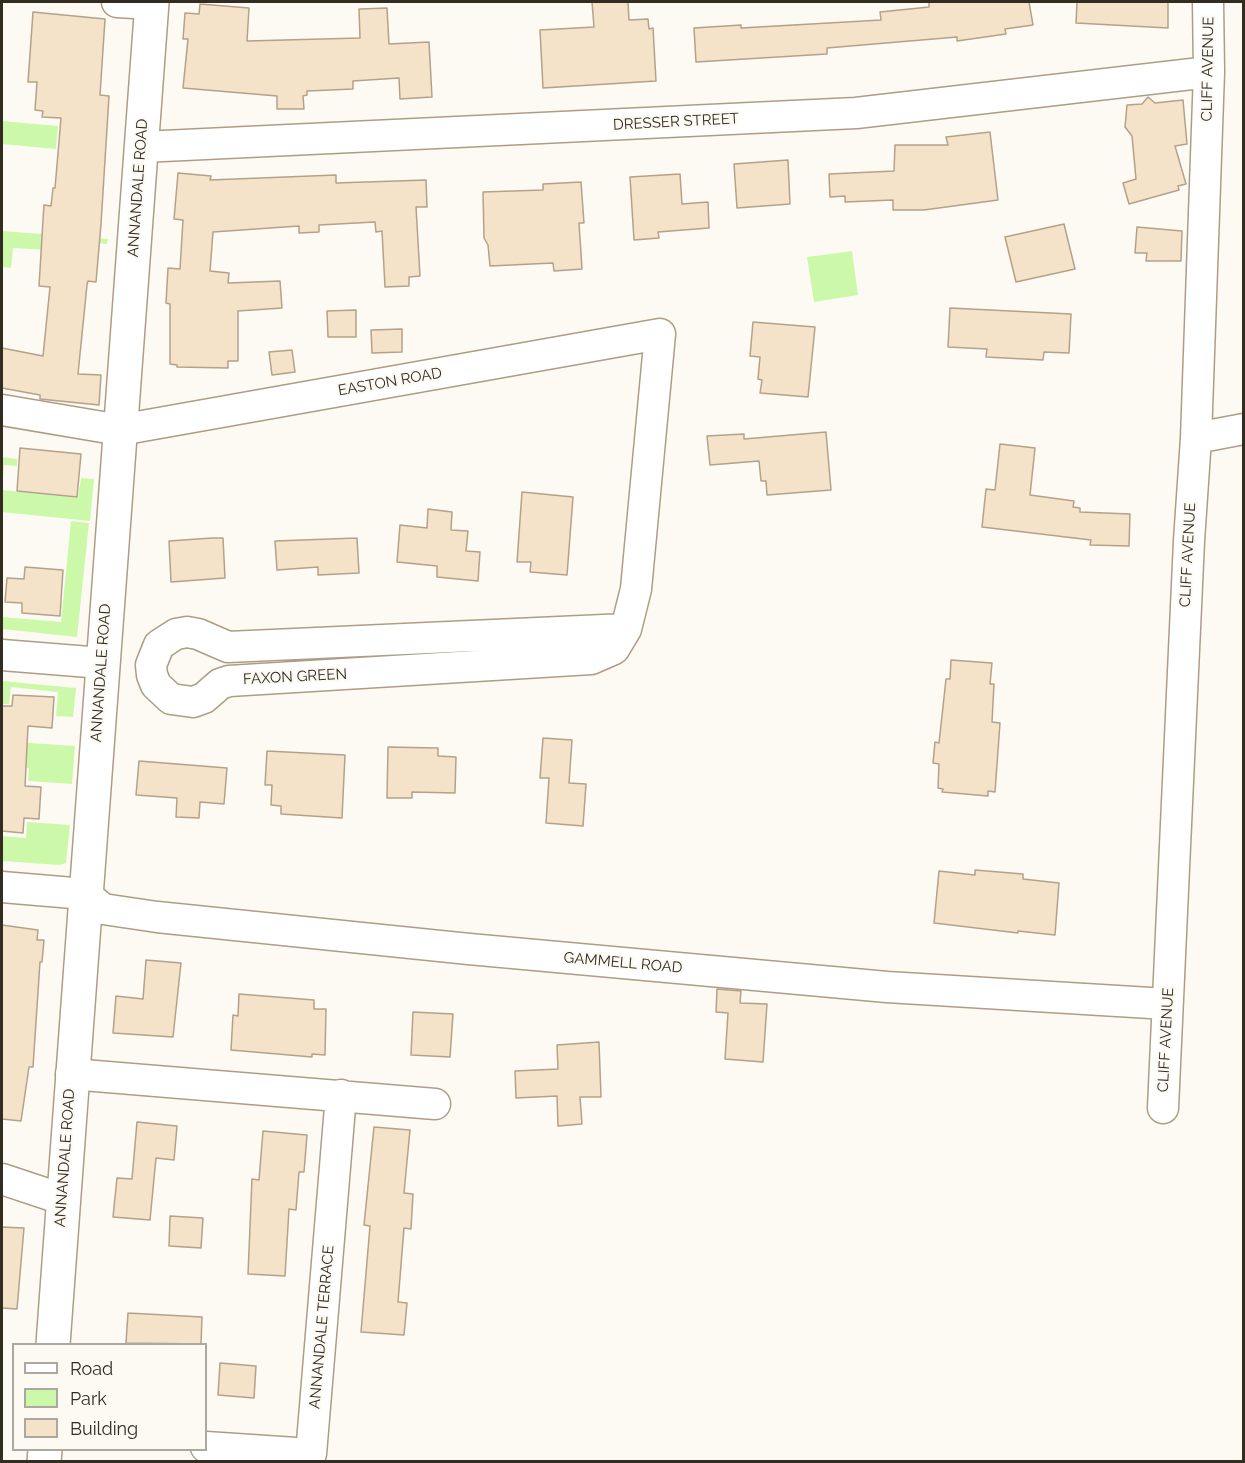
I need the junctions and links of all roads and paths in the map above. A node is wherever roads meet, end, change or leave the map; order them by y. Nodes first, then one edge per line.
1 (117, 2) edge
2 (1208, 2) edge
3 (152, 3) edge
4 (1209, 72) junction
5 (142, 147) junction
6 (660, 334) joint
7 (2, 410) edge
8 (1244, 429) edge
9 (120, 430) junction
10 (1196, 438) junction
11 (626, 629) junction
12 (2, 655) edge
13 (102, 663) junction
14 (2, 887) edge
15 (85, 894) junction
16 (1167, 1004) junction
17 (71, 1074) junction
18 (341, 1095) junction
19 (435, 1104) dead end
20 (1163, 1108) dead end
21 (2, 1179) edge
22 (62, 1199) junction
23 (53, 1343) edge
24 (207, 1447) edge

1 - 3 street
2 - 4 street, CLIFF AVENUE
3 - 5 street, ANNANDALE ROAD
4 - 5 street, DRESSER STREET
4 - 10 street, CLIFF AVENUE
5 - 9 street, ANNANDALE ROAD
6 - 9 street, EASTON ROAD
6 - 11 street, FAXON GREEN
7 - 9 street, EASTON ROAD
8 - 10 street
9 - 13 street, ANNANDALE ROAD
10 - 16 street, CLIFF AVENUE
11 - 11 street, FAXON GREEN
12 - 13 street
13 - 15 street, ANNANDALE ROAD
14 - 15 street
15 - 16 street, GAMMELL ROAD
15 - 17 street, ANNANDALE ROAD
16 - 20 street, CLIFF AVENUE
17 - 18 street
17 - 22 street, ANNANDALE ROAD
18 - 19 street
18 - 24 street, ANNANDALE TERRACE
21 - 22 street
22 - 23 street, ANNANDALE ROAD

